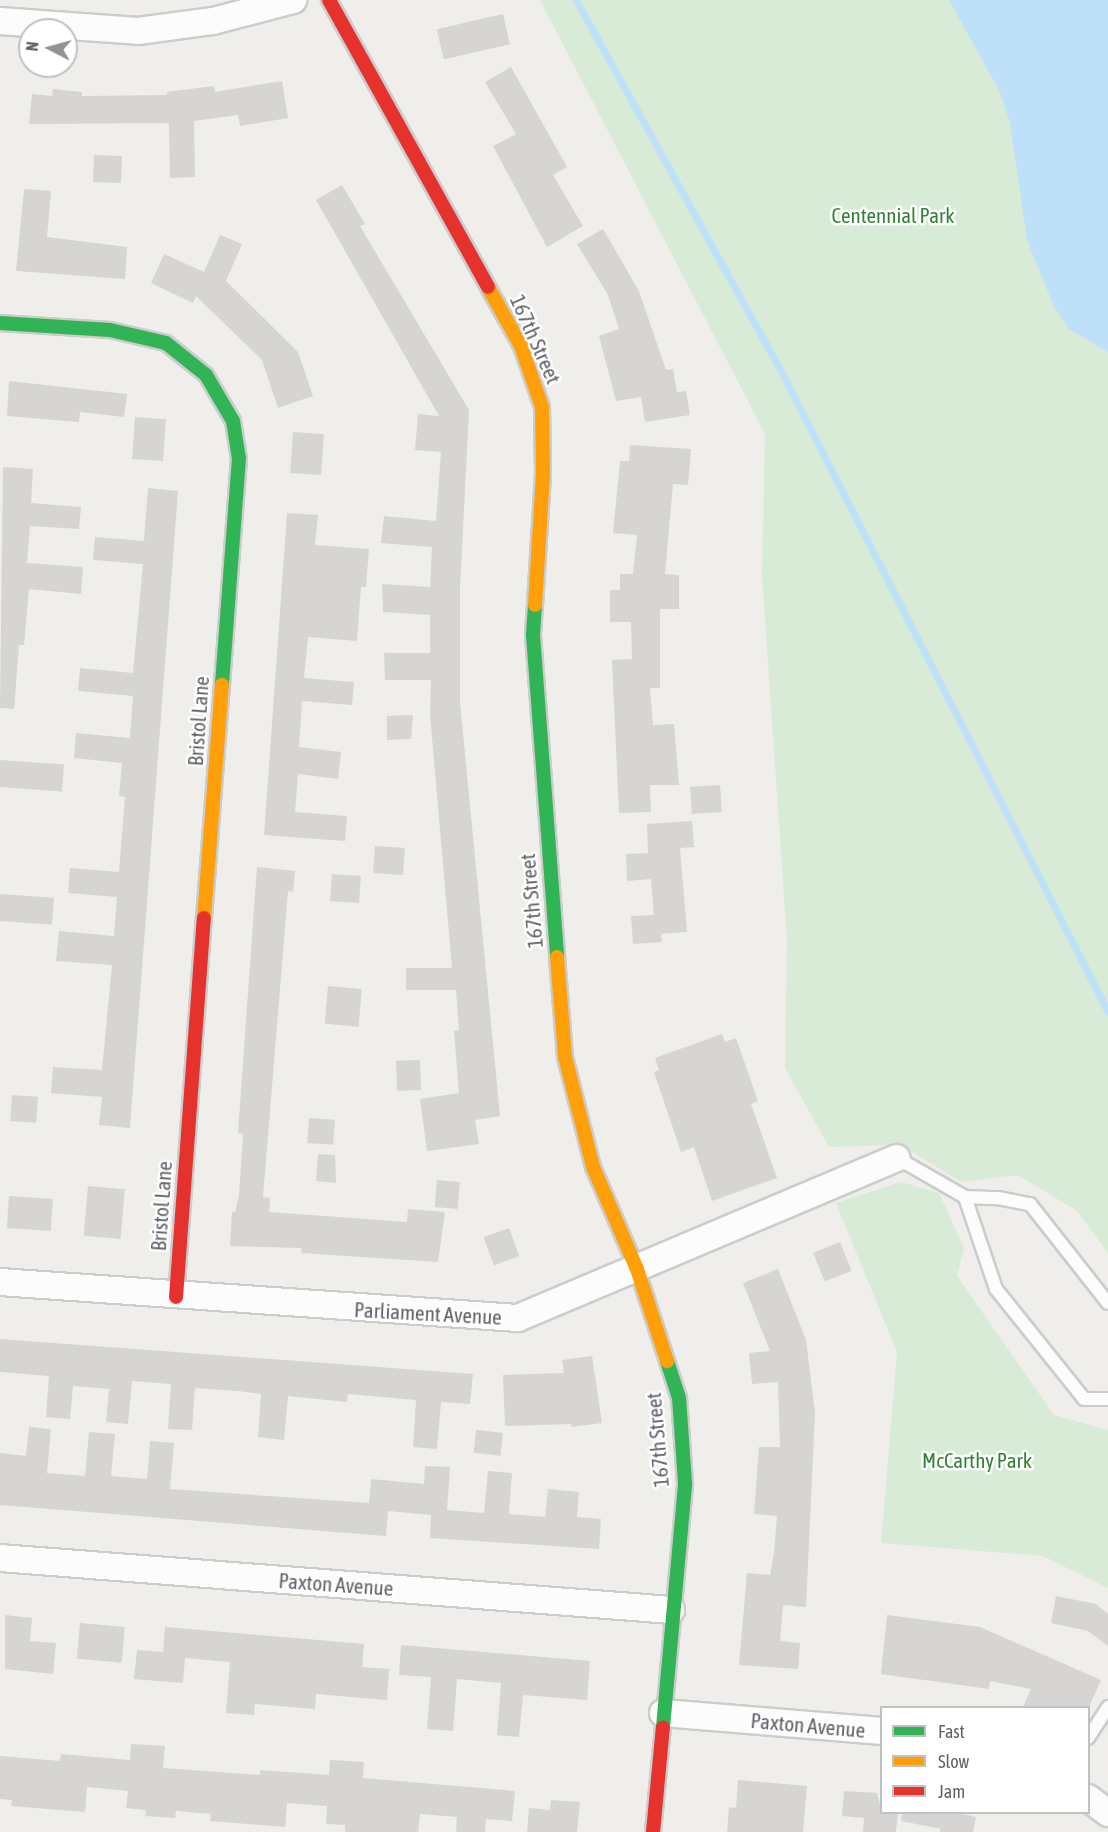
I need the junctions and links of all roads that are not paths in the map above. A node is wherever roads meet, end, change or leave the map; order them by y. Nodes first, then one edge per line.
1 (293, 0) edge
2 (329, 0) edge
3 (0, 21) edge
4 (0, 323) edge
5 (897, 1158) joint
6 (965, 1197) junction
7 (637, 1269) junction
8 (0, 1282) edge
9 (176, 1297) junction
10 (1108, 1303) edge
11 (1108, 1399) edge
12 (0, 1558) edge
13 (671, 1610) junction
14 (1108, 1707) edge
15 (663, 1713) junction
16 (880, 1731) edge
17 (1090, 1736) edge
18 (1090, 1799) edge
19 (1108, 1813) edge
20 (653, 1832) edge

1 - 3 street
2 - 7 street, 167th Street
4 - 9 street, Bristol Lane
5 - 6 lane
5 - 7 street, Parliament Avenue
6 - 10 lane
6 - 11 lane
7 - 9 street, Parliament Avenue
7 - 13 street, 167th Street
8 - 9 street, Parliament Avenue
12 - 13 street, Paxton Avenue
13 - 15 street, 167th Street
14 - 17 lane
15 - 16 street, Paxton Avenue
15 - 20 street, 167th Street
18 - 19 street

